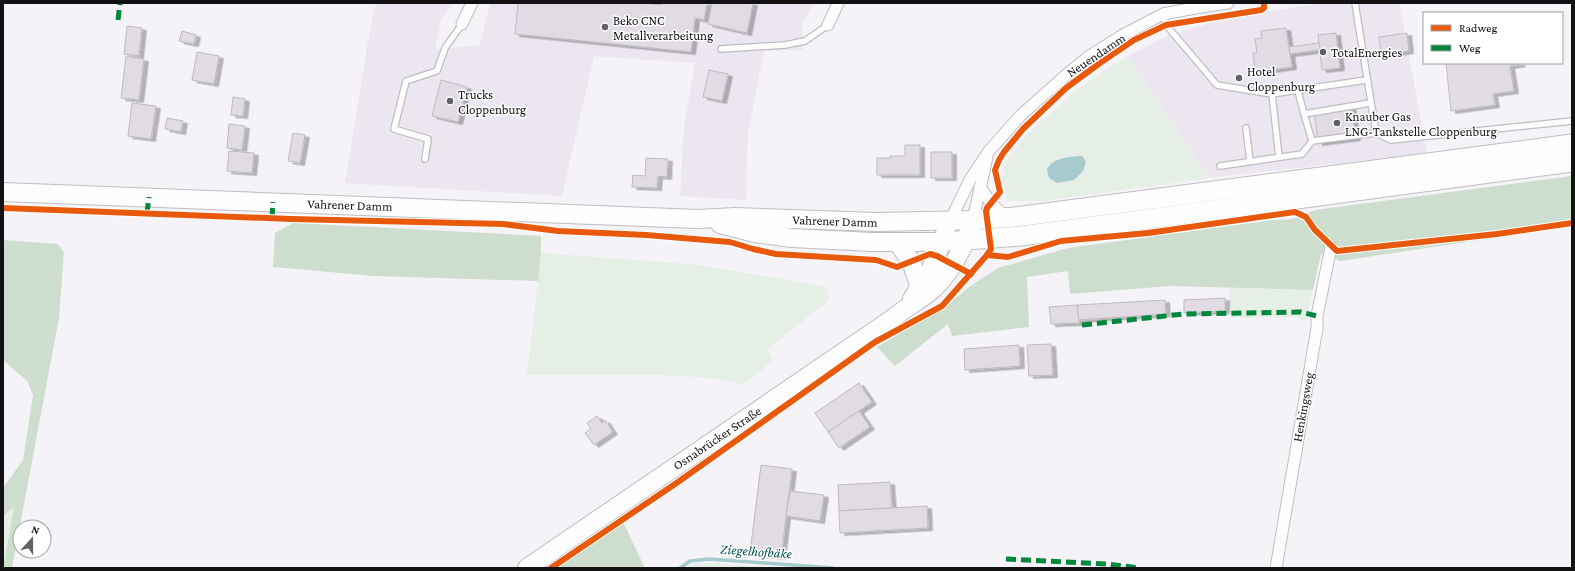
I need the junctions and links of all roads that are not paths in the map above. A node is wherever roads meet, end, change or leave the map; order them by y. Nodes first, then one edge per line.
1 (472, 3) edge
2 (838, 3) edge
3 (1228, 3) edge
4 (1355, 3) edge
5 (1163, 14) junction
6 (462, 24) joint
7 (828, 25) joint
8 (721, 49) dead end
9 (1366, 80) junction
10 (1298, 91) junction
11 (1272, 94) junction
12 (1370, 103) junction
13 (1304, 114) junction
14 (1572, 121) edge
15 (1246, 128) dead end
16 (1376, 133) junction
17 (1312, 141) junction
18 (1572, 144) edge
19 (989, 151) junction
20 (1279, 157) junction
21 (425, 159) dead end
22 (1250, 161) junction
23 (1572, 162) edge
24 (1220, 166) dead end
25 (980, 187) junction
26 (3, 192) edge
27 (1006, 218) junction
28 (698, 219) junction
29 (973, 220) junction
30 (950, 221) junction
31 (966, 240) junction
32 (897, 242) junction
33 (941, 242) junction
34 (1331, 247) dead end
35 (920, 288) junction
36 (906, 307) junction
37 (527, 568) edge
38 (1276, 568) edge

1 - 6 street
2 - 7 street
3 - 5 street, Neuendamm
4 - 9 lane
5 - 11 lane
5 - 19 street, Neuendamm
6 - 21 lane
7 - 8 lane
9 - 10 lane
9 - 12 lane
10 - 11 lane
10 - 13 lane
11 - 20 lane
12 - 13 lane
12 - 16 lane
13 - 17 lane
14 - 16 lane
15 - 22 lane
16 - 17 lane
17 - 20 lane
18 - 27 highway
19 - 25 street, Neuendamm
19 - 30 street, Neuendamm
20 - 22 lane
22 - 24 lane
23 - 31 highway
25 - 27 street
25 - 29 street, Neuendamm
26 - 28 main road, Vahrener Damm
27 - 29 highway
28 - 30 main road, Vahrener Damm
28 - 32 main road, Vahrener Damm
29 - 30 main road, Vahrener Damm
29 - 31 main road, Osnabrücker Straße
30 - 33 main road, Osnabrücker Straße
31 - 33 main road, Vahrener Damm
31 - 36 main road, Osnabrücker Straße
32 - 33 main road, Vahrener Damm
32 - 35 main road
33 - 35 main road, Osnabrücker Straße
34 - 38 street, Henkingsweg
35 - 36 main road, Osnabrücker Straße
36 - 37 main road, Osnabrücker Straße

